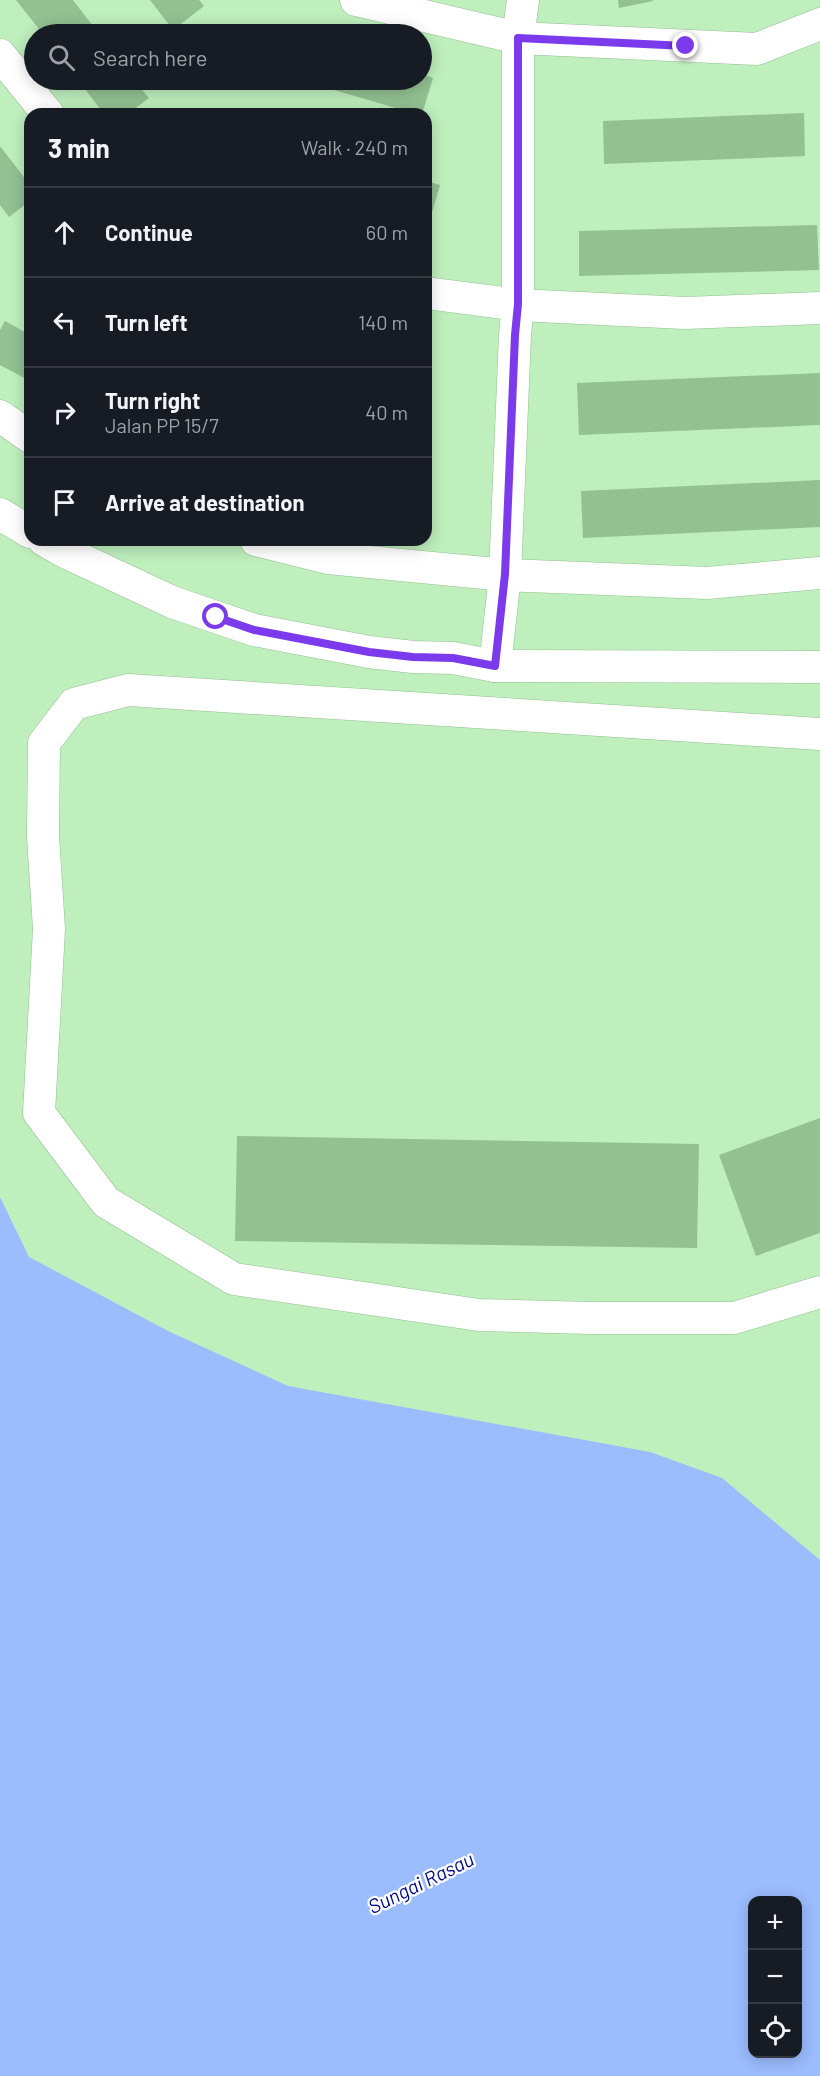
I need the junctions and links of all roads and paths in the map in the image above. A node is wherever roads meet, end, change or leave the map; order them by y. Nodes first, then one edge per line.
1 (356, 0) edge
2 (523, 0) edge
3 (820, 24) edge
4 (518, 38) junction
5 (0, 55) edge
6 (24, 84) edge
7 (28, 90) edge
8 (43, 108) edge
9 (432, 294) edge
10 (518, 304) junction
11 (820, 308) edge
12 (0, 416) edge
13 (24, 433) edge
14 (0, 514) edge
15 (24, 528) edge
16 (54, 546) edge
17 (280, 546) edge
18 (820, 573) edge
19 (505, 574) junction
20 (495, 666) junction
21 (820, 667) edge
22 (820, 734) edge
23 (820, 1292) edge

1 - 4 street
2 - 4 street
3 - 4 street
4 - 10 street
5 - 6 street
7 - 8 street
9 - 10 street
10 - 11 street
10 - 19 street
12 - 13 street
14 - 15 street
16 - 20 street
17 - 19 street
18 - 19 street
19 - 20 street
20 - 21 street
22 - 23 street

